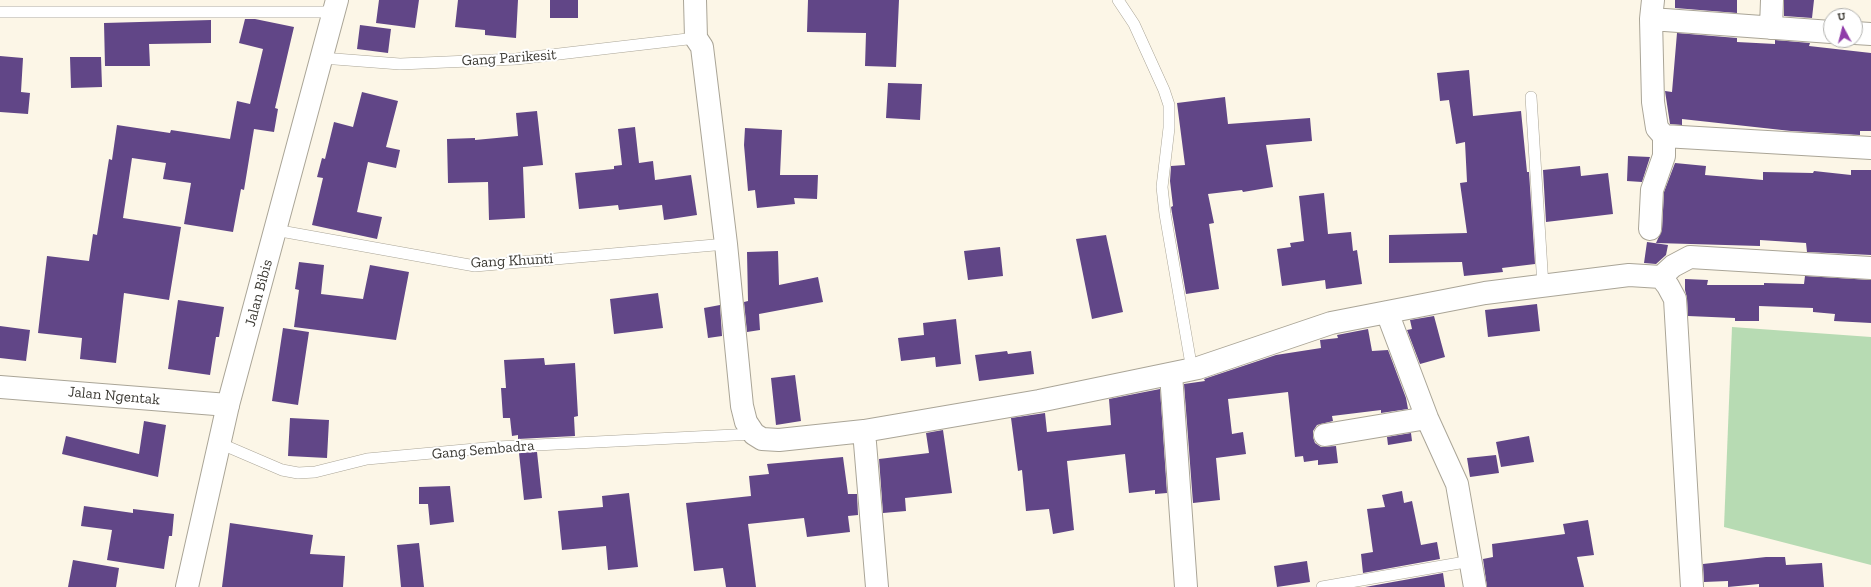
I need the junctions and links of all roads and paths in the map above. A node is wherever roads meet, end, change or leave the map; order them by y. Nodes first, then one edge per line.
1 (695, 0) edge
2 (1118, 0) edge
3 (1772, 0) edge
4 (336, 6) edge
5 (1652, 10) edge
6 (0, 12) edge
7 (1770, 28) junction
8 (1823, 31) edge
9 (696, 38) junction
10 (322, 58) junction
11 (1531, 97) dead end
12 (1664, 136) junction
13 (1871, 148) edge
14 (1650, 229) dead end
15 (275, 230) junction
16 (726, 244) junction
17 (1871, 268) edge
18 (1660, 277) junction
19 (1543, 286) junction
20 (1387, 312) junction
21 (1181, 372) junction
22 (0, 387) edge
23 (228, 405) junction
24 (1427, 418) junction
25 (864, 431) junction
26 (754, 434) junction
27 (1325, 435) dead end
28 (219, 443) junction
29 (1470, 561) junction
30 (187, 587) edge
31 (877, 587) edge
32 (1186, 587) edge
33 (1322, 587) edge
34 (1475, 587) edge
35 (1692, 587) edge

1 - 9 street
2 - 21 lane
3 - 7 street
4 - 6 lane
4 - 10 street, Jalan Bibis
5 - 7 street
5 - 12 street
7 - 8 street
9 - 10 lane, Gang Parikesit
9 - 16 street
10 - 15 street, Jalan Bibis
11 - 19 lane
12 - 13 street
12 - 14 street
15 - 16 lane, Gang Khunti
15 - 23 street, Jalan Bibis
16 - 26 street
17 - 18 street
18 - 19 street
18 - 35 street
19 - 20 street
20 - 21 street
20 - 24 street
21 - 25 street
21 - 32 street
22 - 23 street, Jalan Ngentak
23 - 28 street, Jalan Bibis
24 - 27 street
24 - 29 street
25 - 26 street
25 - 31 street
26 - 28 lane, Gang Sembadra
28 - 30 street, Jalan Bibis
29 - 33 lane
29 - 34 street

